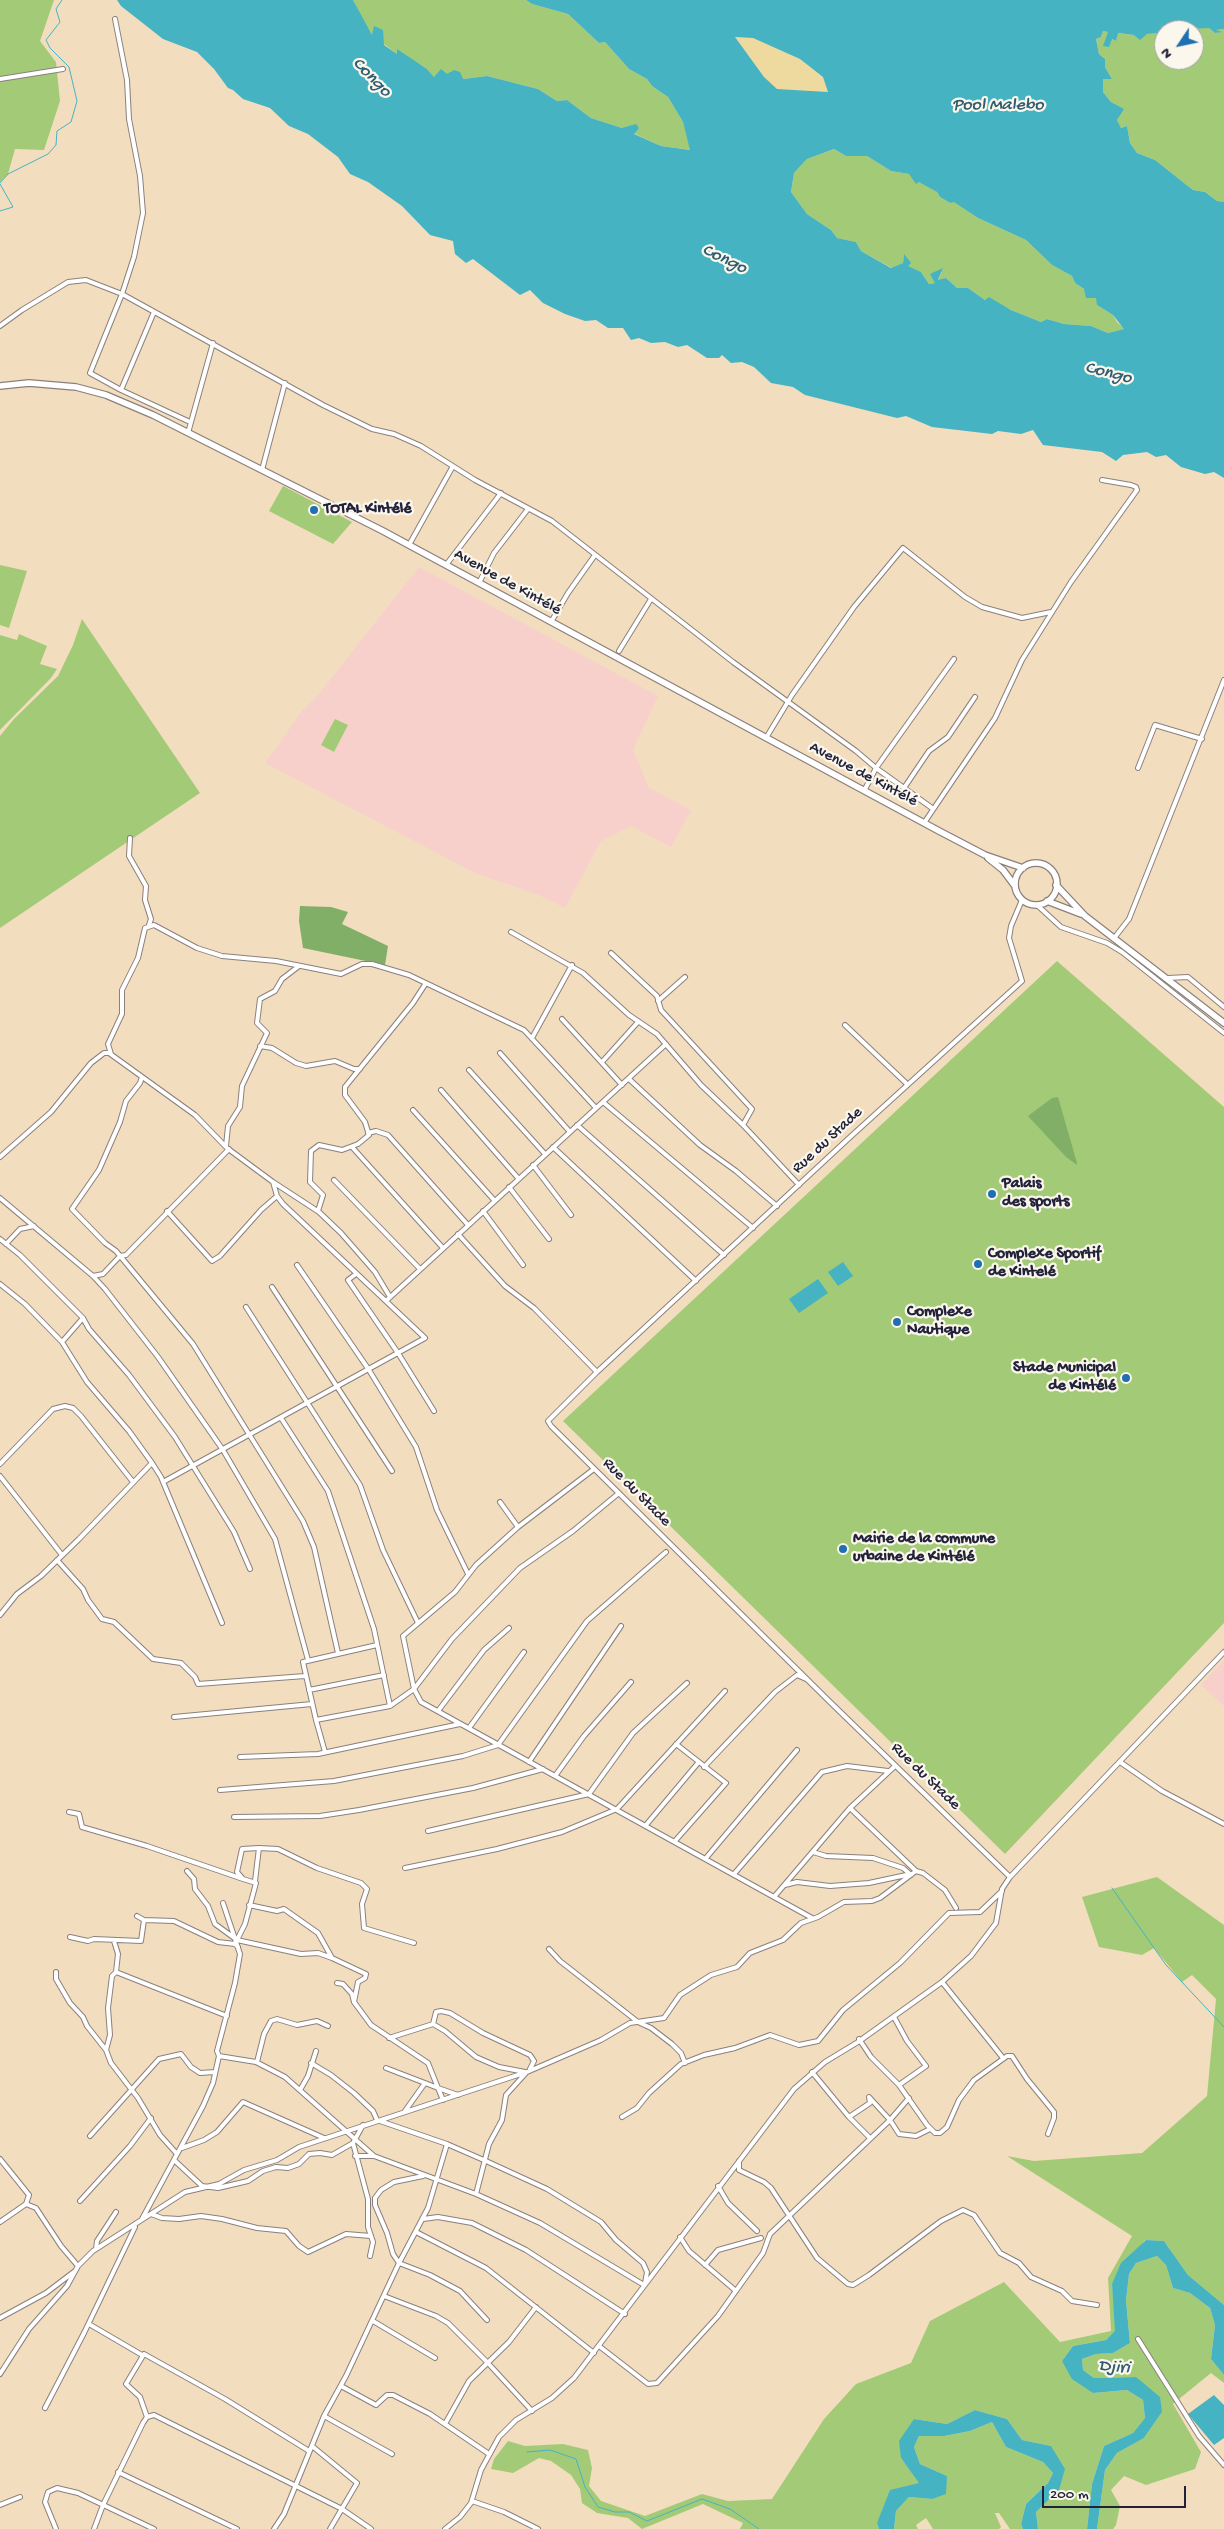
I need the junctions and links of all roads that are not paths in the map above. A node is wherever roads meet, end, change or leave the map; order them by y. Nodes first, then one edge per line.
1 (115, 19) dead end
2 (63, 69) dead end
3 (0, 80) edge
4 (122, 294) junction
5 (154, 312) junction
6 (0, 326) edge
7 (213, 343) junction
8 (285, 383) junction
9 (0, 386) edge
10 (121, 390) junction
11 (190, 422) junction
12 (188, 433) junction
13 (454, 466) junction
14 (262, 470) junction
15 (1102, 480) dead end
16 (501, 493) junction
17 (528, 509) junction
18 (409, 545) junction
19 (596, 555) junction
20 (446, 565) junction
21 (479, 583) junction
22 (651, 599) junction
23 (1053, 611) junction
24 (551, 623) junction
25 (619, 651) dead end
26 (954, 659) dead end
27 (1224, 680) edge
28 (975, 697) dead end
29 (788, 702) junction
30 (766, 738) junction
31 (1202, 739) junction
32 (876, 768) junction
33 (1138, 768) dead end
34 (904, 788) junction
35 (864, 791) junction
36 (932, 808) junction
37 (924, 823) junction
38 (130, 838) dead end
39 (985, 855) junction
40 (1023, 868) junction
41 (1056, 885) junction
42 (1015, 886) junction
43 (1022, 900) junction
44 (1047, 902) junction
45 (1037, 905) junction
46 (1085, 916) junction
47 (149, 925) junction
48 (511, 932) dead end
49 (1115, 937) junction
50 (611, 953) dead end
51 (572, 965) junction
52 (299, 966) junction
53 (685, 977) dead end
54 (1168, 978) junction
55 (426, 983) junction
56 (658, 1002) junction
57 (1224, 1007) edge
58 (562, 1019) dead end
59 (638, 1022) junction
60 (1224, 1023) edge
61 (845, 1025) dead end
62 (1224, 1033) edge
63 (532, 1038) junction
64 (666, 1044) junction
65 (260, 1046) junction
66 (500, 1053) dead end
67 (110, 1054) junction
68 (602, 1062) junction
69 (347, 1066) junction
70 (360, 1069) junction
71 (469, 1070) dead end
72 (142, 1077) junction
73 (629, 1079) junction
74 (348, 1082) junction
75 (907, 1084) junction
76 (622, 1085) junction
77 (441, 1090) dead end
78 (603, 1102) junction
79 (596, 1108) junction
80 (413, 1110) dead end
81 (577, 1125) junction
82 (743, 1125) junction
83 (570, 1132) junction
84 (368, 1133) junction
85 (227, 1147) junction
86 (352, 1147) junction
87 (553, 1147) junction
88 (545, 1154) junction
89 (0, 1157) edge
90 (533, 1165) junction
91 (518, 1178) junction
92 (334, 1180) dead end
93 (273, 1182) junction
94 (799, 1185) junction
95 (509, 1187) junction
96 (277, 1196) junction
97 (0, 1198) edge
98 (494, 1200) junction
99 (777, 1206) junction
100 (167, 1211) junction
101 (318, 1211) junction
102 (483, 1211) junction
103 (571, 1214) dead end
104 (468, 1225) junction
105 (34, 1226) junction
106 (753, 1228) junction
107 (458, 1234) junction
108 (548, 1238) dead end
109 (0, 1239) edge
110 (6, 1244) junction
111 (443, 1248) junction
112 (126, 1255) junction
113 (724, 1255) junction
114 (120, 1256) junction
115 (125, 1261) junction
116 (297, 1265) dead end
117 (523, 1265) dead end
118 (420, 1269) junction
119 (356, 1274) junction
120 (93, 1276) junction
121 (696, 1281) junction
122 (0, 1285) edge
123 (272, 1287) dead end
124 (388, 1299) junction
125 (246, 1307) dead end
126 (83, 1318) junction
127 (62, 1342) junction
128 (398, 1353) junction
129 (369, 1370) junction
130 (597, 1372) junction
131 (339, 1387) junction
132 (309, 1404) junction
133 (434, 1411) dead end
134 (281, 1418) junction
135 (251, 1434) junction
136 (223, 1450) junction
137 (152, 1463) junction
138 (0, 1464) edge
139 (193, 1466) junction
140 (594, 1469) junction
141 (392, 1471) dead end
142 (0, 1476) edge
143 (133, 1482) junction
144 (163, 1482) junction
145 (619, 1493) junction
146 (500, 1502) dead end
147 (518, 1527) junction
148 (666, 1552) dead end
149 (62, 1555) junction
150 (57, 1560) junction
151 (250, 1569) dead end
152 (468, 1574) junction
153 (0, 1615) edge
154 (222, 1623) dead end
155 (418, 1623) junction
156 (621, 1626) dead end
157 (509, 1628) dead end
158 (377, 1645) junction
159 (524, 1652) dead end
160 (1224, 1652) edge
161 (338, 1653) junction
162 (308, 1660) junction
163 (384, 1675) junction
164 (305, 1676) junction
165 (807, 1680) junction
166 (631, 1682) dead end
167 (687, 1683) dead end
168 (414, 1689) junction
169 (309, 1690) junction
170 (725, 1691) dead end
171 (312, 1704) junction
172 (390, 1706) junction
173 (438, 1711) junction
174 (174, 1717) dead end
175 (316, 1720) junction
176 (461, 1724) junction
177 (469, 1728) junction
178 (676, 1744) junction
179 (498, 1745) junction
180 (797, 1750) dead end
181 (325, 1752) junction
182 (240, 1757) dead end
183 (530, 1762) junction
184 (1120, 1762) junction
185 (698, 1763) junction
186 (895, 1766) junction
187 (704, 1767) junction
188 (543, 1769) junction
189 (888, 1771) junction
190 (556, 1776) junction
191 (220, 1790) dead end
192 (588, 1794) junction
193 (850, 1808) junction
194 (617, 1809) junction
195 (69, 1812) dead end
196 (234, 1817) dead end
197 (1224, 1824) edge
198 (646, 1825) junction
199 (428, 1831) dead end
200 (676, 1841) junction
201 (259, 1848) junction
202 (813, 1852) junction
203 (706, 1858) junction
204 (405, 1868) dead end
205 (187, 1871) dead end
206 (912, 1873) junction
207 (734, 1874) junction
208 (1010, 1877) junction
209 (243, 1879) junction
210 (255, 1881) junction
211 (783, 1886) junction
212 (1002, 1892) junction
213 (774, 1897) junction
214 (223, 1903) dead end
215 (250, 1905) junction
216 (956, 1908) dead end
217 (136, 1916) dead end
218 (812, 1918) junction
219 (144, 1920) junction
220 (70, 1937) dead end
221 (236, 1940) junction
222 (114, 1941) junction
223 (414, 1943) dead end
224 (239, 1949) junction
225 (549, 1949) dead end
226 (332, 1958) junction
227 (56, 1972) dead end
228 (116, 1972) junction
229 (942, 1982) junction
230 (337, 1983) dead end
231 (354, 2002) junction
232 (227, 2016) junction
233 (894, 2017) junction
234 (638, 2022) junction
235 (433, 2024) junction
236 (328, 2026) dead end
237 (389, 2038) junction
238 (859, 2039) junction
239 (106, 2050) junction
240 (316, 2051) dead end
241 (218, 2056) junction
242 (225, 2057) junction
243 (1003, 2058) junction
244 (257, 2062) junction
245 (311, 2063) junction
246 (685, 2063) junction
247 (216, 2065) junction
248 (386, 2068) dead end
249 (215, 2072) junction
250 (527, 2072) junction
251 (812, 2072) junction
252 (425, 2083) junction
253 (899, 2085) junction
254 (438, 2088) junction
255 (131, 2089) junction
256 (300, 2090) junction
257 (459, 2096) junction
258 (909, 2098) junction
259 (443, 2100) junction
260 (405, 2111) junction
261 (622, 2116) dead end
262 (849, 2117) junction
263 (151, 2118) junction
264 (377, 2120) junction
265 (890, 2120) junction
266 (364, 2124) junction
267 (930, 2129) junction
268 (347, 2132) junction
269 (1048, 2134) dead end
270 (90, 2136) dead end
271 (324, 2138) junction
272 (870, 2138) junction
273 (353, 2142) junction
274 (447, 2144) junction
275 (180, 2149) junction
276 (177, 2154) junction
277 (355, 2156) junction
278 (374, 2156) junction
279 (0, 2159) edge
280 (174, 2160) junction
281 (486, 2161) junction
282 (739, 2161) junction
283 (428, 2176) junction
284 (437, 2180) junction
285 (202, 2186) junction
286 (718, 2186) junction
287 (476, 2194) junction
288 (80, 2201) dead end
289 (26, 2204) junction
290 (116, 2212) dead end
291 (151, 2214) junction
292 (790, 2216) junction
293 (423, 2219) junction
294 (141, 2221) junction
295 (0, 2222) edge
296 (136, 2226) junction
297 (757, 2231) dead end
298 (416, 2232) junction
299 (371, 2236) junction
300 (680, 2237) junction
301 (761, 2238) dead end
302 (96, 2249) junction
303 (370, 2256) dead end
304 (399, 2262) junction
305 (705, 2265) junction
306 (78, 2266) junction
307 (75, 2271) junction
308 (644, 2285) junction
309 (736, 2291) junction
310 (384, 2296) junction
311 (1097, 2305) dead end
312 (536, 2307) junction
313 (625, 2314) junction
314 (0, 2318) edge
315 (487, 2320) dead end
316 (373, 2321) junction
317 (89, 2324) junction
318 (1138, 2339) dead end
319 (599, 2346) junction
320 (594, 2353) junction
321 (142, 2355) junction
322 (435, 2358) dead end
323 (488, 2362) junction
324 (0, 2374) edge
325 (341, 2386) junction
326 (45, 2408) dead end
327 (532, 2411) junction
328 (324, 2416) junction
329 (147, 2417) junction
330 (445, 2424) junction
331 (312, 2446) junction
332 (309, 2451) junction
333 (392, 2454) dead end
334 (489, 2454) junction
335 (1224, 2465) edge
336 (118, 2472) junction
337 (294, 2485) junction
338 (20, 2497) dead end
339 (472, 2501) junction
340 (0, 2505) edge
341 (103, 2505) junction
342 (342, 2510) junction
343 (56, 2529) edge
344 (94, 2529) edge
345 (154, 2529) edge
346 (237, 2529) edge
347 (274, 2529) edge
348 (330, 2529) edge
349 (371, 2529) edge
350 (445, 2529) edge
351 (538, 2529) edge

1 - 4 street
2 - 3 street
4 - 5 street
4 - 6 street
4 - 10 street
5 - 7 street
5 - 10 street
7 - 8 street
7 - 11 street
8 - 13 street
8 - 14 street
9 - 12 main road, Avenue de Kintélé
10 - 11 street
11 - 12 street
12 - 14 main road, Avenue de Kintélé
13 - 16 street
13 - 18 street
14 - 18 main road, Avenue de Kintélé
15 - 23 street
16 - 17 street
16 - 20 street
17 - 19 street
17 - 21 street
18 - 20 main road, Avenue de Kintélé
19 - 22 street
19 - 24 street
20 - 21 main road, Avenue de Kintélé
21 - 24 main road, Avenue de Kintélé
22 - 25 street
22 - 29 street
23 - 29 street
23 - 36 street
24 - 30 main road, Avenue de Kintélé
26 - 32 street
27 - 31 street
28 - 34 street
29 - 30 street
29 - 32 street
30 - 35 main road, Avenue de Kintélé
31 - 33 street
31 - 49 street
32 - 34 street
32 - 35 street
34 - 36 street
35 - 37 main road, Avenue de Kintélé
36 - 37 street
37 - 39 main road, Avenue de Kintélé
38 - 47 street
39 - 40 main road, Avenue de Kintélé
39 - 42 main road, Avenue de Kintélé
40 - 41 main road, Avenue de Kintélé
40 - 42 main road
41 - 44 main road
41 - 46 main road, Avenue de Kintélé
42 - 43 main road, Avenue de Kintélé
43 - 45 main road
43 - 75 street, Rue du Stade
44 - 45 main road
44 - 46 main road, Avenue de Kintélé
45 - 62 street
46 - 49 main road, Avenue de Kintélé
47 - 52 street
47 - 67 street
48 - 51 street
49 - 54 main road, Avenue de Kintélé
50 - 56 street
51 - 59 street
51 - 63 street
52 - 55 street
52 - 65 street
53 - 56 street
54 - 57 street
54 - 60 main road, Avenue de Kintélé
55 - 63 street
55 - 70 street
56 - 82 street
58 - 68 street
59 - 64 street
59 - 68 street
61 - 75 street
63 - 79 street
64 - 73 street
64 - 82 street
65 - 69 street
65 - 85 street
66 - 83 street
67 - 72 street
67 - 89 street
68 - 76 street
69 - 70 street
69 - 74 street
70 - 74 street
71 - 88 street
72 - 85 street
72 - 114 street
73 - 76 street
73 - 99 street
74 - 84 street
75 - 94 street, Rue du Stade
76 - 78 street
77 - 91 street
78 - 79 street
78 - 106 street
79 - 81 street
80 - 98 street
81 - 83 street
81 - 113 street
82 - 94 street
83 - 87 street
84 - 86 street
84 - 104 street
85 - 93 street
85 - 100 street
86 - 101 street
86 - 111 street
87 - 88 street
87 - 121 street
88 - 90 street
90 - 91 street
90 - 103 street
91 - 95 street
92 - 118 street
93 - 96 street
93 - 101 street
94 - 99 street, Rue du Stade
95 - 98 street
95 - 108 street
96 - 100 street
96 - 119 street
97 - 105 street
98 - 102 street
99 - 106 street, Rue du Stade
100 - 112 street
101 - 124 street
102 - 104 street
102 - 117 street
104 - 107 street
105 - 110 street
105 - 120 street
106 - 113 street, Rue du Stade
107 - 111 street
107 - 130 street
109 - 110 street
110 - 126 street
111 - 118 street
112 - 114 street
112 - 115 street
113 - 121 street, Rue du Stade
114 - 115 street
114 - 120 street
115 - 135 street
116 - 129 street
118 - 124 street
119 - 124 street
119 - 128 street
120 - 136 street
121 - 130 street, Rue du Stade
122 - 127 street
123 - 131 street
124 - 128 street
125 - 132 street
126 - 127 street
126 - 139 street
127 - 137 street
128 - 129 street
128 - 133 street
129 - 131 street
129 - 152 street
130 - 140 street, Rue du Stade
131 - 132 street
131 - 141 street
132 - 134 street
132 - 155 street
134 - 135 street
134 - 158 street
135 - 136 street
135 - 161 street
136 - 139 street
136 - 162 street
137 - 143 street
137 - 144 street
138 - 143 street
139 - 144 street
139 - 151 street
140 - 145 street, Rue du Stade
140 - 147 street
142 - 149 street
143 - 149 street
144 - 154 street
145 - 165 street, Rue du Stade
145 - 168 street
146 - 147 street
147 - 152 street
148 - 179 street
149 - 150 street
150 - 153 street
150 - 164 street
152 - 155 street
155 - 168 street
156 - 183 street
157 - 173 street
158 - 161 street
158 - 163 street
159 - 177 street
160 - 184 street
161 - 162 street
162 - 164 street
163 - 169 street
163 - 172 street
164 - 169 street
165 - 186 street, Rue du Stade
165 - 187 street
166 - 190 street
167 - 192 street
168 - 172 street
168 - 173 street
169 - 171 street
170 - 178 street
171 - 174 street
171 - 175 street
172 - 175 street
173 - 176 street
175 - 181 street
176 - 177 street
176 - 181 street
177 - 179 street
178 - 185 street
178 - 194 street
179 - 183 street
179 - 191 street
180 - 203 street
181 - 182 street
183 - 188 street
184 - 197 street
184 - 208 street
185 - 187 street
185 - 198 street
186 - 189 street
186 - 208 street, Rue du Stade
187 - 200 street
188 - 190 street
188 - 196 street
189 - 193 street
189 - 207 street
190 - 192 street
192 - 194 street
192 - 199 street
193 - 202 street
193 - 206 street
194 - 198 street
194 - 204 street
195 - 209 street
198 - 200 street
200 - 203 street
201 - 209 street
201 - 210 street
201 - 223 street
202 - 206 street
202 - 211 street
203 - 207 street
205 - 221 street
206 - 211 street
206 - 216 street
206 - 218 street
207 - 213 street
208 - 212 street
209 - 210 street
210 - 215 street
211 - 213 street
212 - 229 street
212 - 246 street
213 - 218 street
214 - 221 street
215 - 221 street
215 - 226 street
217 - 219 street
218 - 234 street
219 - 222 street
219 - 224 street
220 - 222 street
221 - 224 street
221 - 226 street
222 - 228 street
224 - 232 street
225 - 234 street
226 - 231 street
227 - 239 street
228 - 232 street
228 - 239 street
229 - 233 street
229 - 243 street
230 - 231 street
231 - 237 street
232 - 241 street
233 - 238 street
233 - 253 street
234 - 246 street
234 - 250 street
235 - 237 street
235 - 250 street
235 - 250 street
236 - 244 street
237 - 254 street
238 - 251 street
238 - 253 street
239 - 255 street
240 - 245 street
241 - 242 street
241 - 247 street
242 - 244 street
242 - 247 street
243 - 267 street
243 - 269 street
244 - 256 street
245 - 256 street
245 - 264 street
246 - 261 street
247 - 249 street
248 - 252 street
249 - 255 street
249 - 275 street
250 - 257 street
250 - 281 street
251 - 262 street
251 - 282 street
252 - 254 street
252 - 260 street
253 - 258 street
254 - 257 street
254 - 259 street
255 - 263 street
255 - 270 street
256 - 268 street
257 - 259 street
258 - 265 street
258 - 267 street
259 - 260 street
260 - 264 street
262 - 265 street
262 - 272 street
263 - 276 street
263 - 288 street
264 - 266 street
264 - 274 street
265 - 267 street
265 - 272 street
266 - 268 street
266 - 273 street
268 - 271 street
268 - 273 street
271 - 275 street
271 - 285 street
272 - 292 street
273 - 277 street
273 - 278 street
273 - 285 street
274 - 281 street
274 - 284 street
275 - 276 street
276 - 280 street
277 - 278 street
277 - 299 street
278 - 283 street
279 - 289 street
280 - 285 street
280 - 294 street
281 - 287 street
281 - 308 street
282 - 286 street
282 - 292 street
283 - 284 street
283 - 304 street
284 - 287 street
284 - 293 street
285 - 291 street
286 - 297 street
286 - 300 street
287 - 308 street
289 - 295 street
289 - 306 street
290 - 302 street
291 - 294 street
291 - 299 street
292 - 309 street
292 - 311 street
293 - 298 street
293 - 313 street
294 - 296 street
296 - 302 street
296 - 317 street
298 - 304 street
298 - 312 street
299 - 303 street
300 - 305 street
300 - 308 street
301 - 305 street
302 - 306 street
304 - 310 street
304 - 315 street
305 - 309 street
306 - 307 street
307 - 314 street
307 - 324 street
308 - 313 street
309 - 319 street
310 - 316 street
310 - 323 street
312 - 320 street
312 - 323 street
313 - 319 street
316 - 322 street
316 - 325 street
317 - 321 street
317 - 326 street
318 - 335 street
319 - 320 street
320 - 327 street
321 - 329 street
321 - 332 street
323 - 327 street
323 - 330 street
325 - 328 street
325 - 330 street
327 - 334 street
328 - 331 street
328 - 333 street
329 - 336 street
329 - 337 street
330 - 334 street
331 - 332 street
331 - 342 street
332 - 337 street
334 - 339 street
336 - 341 street
336 - 346 street
337 - 342 street
337 - 347 street
338 - 340 street
339 - 350 street
339 - 351 street
341 - 343 street
341 - 344 street
341 - 345 street
342 - 348 street
342 - 349 street

